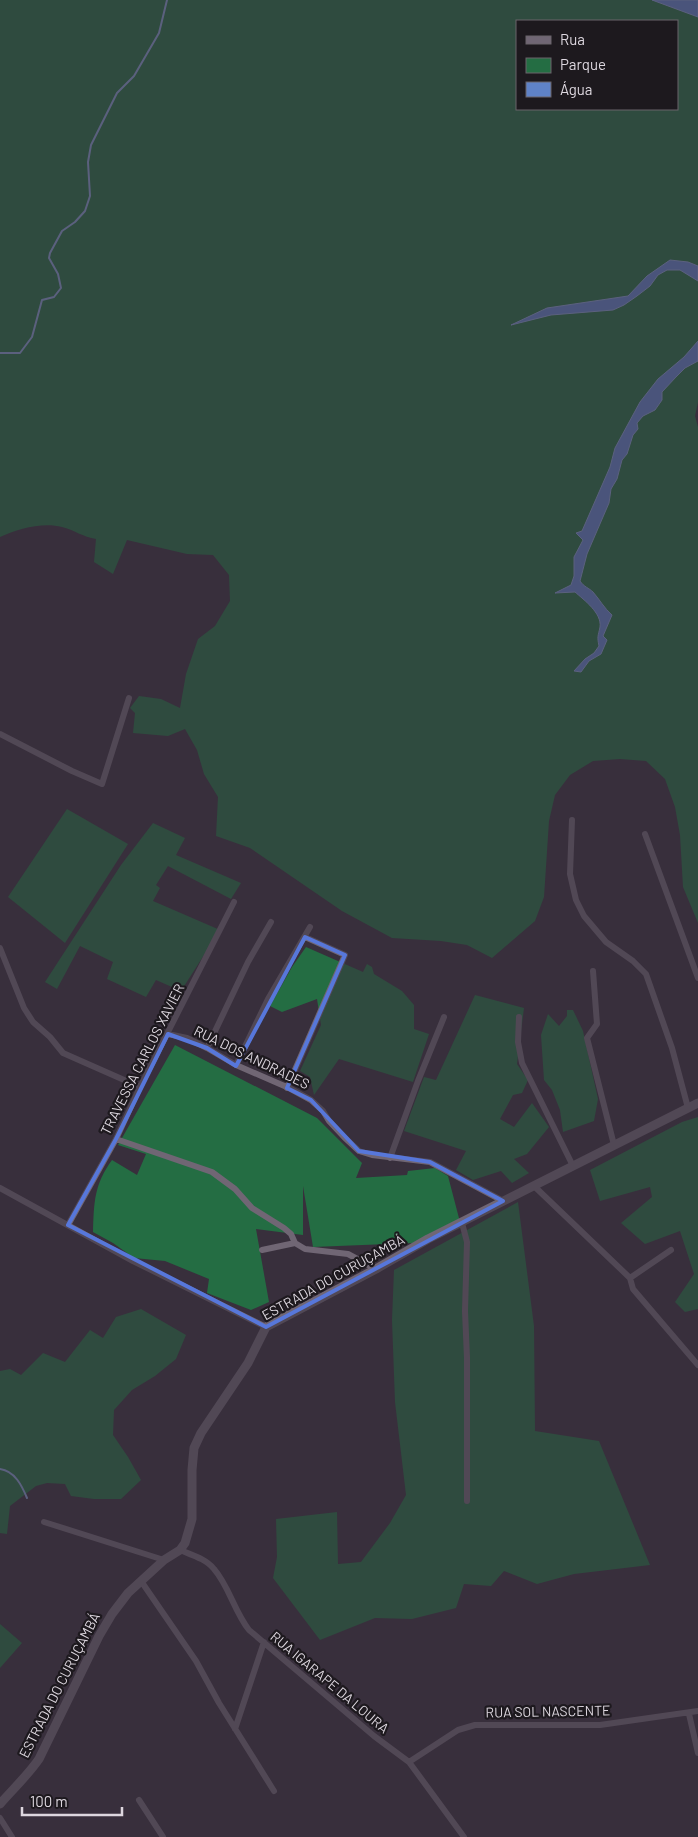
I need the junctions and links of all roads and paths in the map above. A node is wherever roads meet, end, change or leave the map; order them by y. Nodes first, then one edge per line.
1 (129, 698) dead end
2 (0, 734) edge
3 (572, 820) dead end
4 (645, 834) dead end
5 (234, 902) dead end
6 (271, 922) dead end
7 (310, 927) dead end
8 (305, 937) junction
9 (0, 948) edge
10 (593, 971) dead end
11 (698, 978) edge
12 (444, 1017) dead end
13 (519, 1017) dead end
14 (168, 1034) junction
15 (207, 1048) junction
16 (236, 1066) junction
17 (140, 1087) junction
18 (287, 1088) junction
19 (698, 1103) edge
20 (688, 1108) junction
21 (116, 1139) junction
22 (614, 1145) junction
23 (390, 1158) junction
24 (573, 1166) junction
25 (534, 1186) junction
26 (0, 1188) edge
27 (503, 1202) junction
28 (462, 1223) junction
29 (68, 1224) junction
30 (295, 1243) junction
31 (262, 1250) dead end
32 (671, 1250) dead end
33 (376, 1269) junction
34 (630, 1278) junction
35 (266, 1327) junction
36 (698, 1365) edge
37 (467, 1501) dead end
38 (44, 1522) dead end
39 (180, 1550) junction
40 (164, 1560) junction
41 (141, 1581) junction
42 (264, 1642) junction
43 (698, 1711) edge
44 (689, 1714) junction
45 (235, 1729) junction
46 (698, 1753) edge
47 (409, 1762) junction
48 (274, 1791) dead end
49 (140, 1800) dead end
50 (0, 1804) edge
51 (0, 1818) edge
52 (12, 1837) edge
53 (163, 1837) edge
54 (464, 1837) edge

1 - 2 street
3 - 20 street
4 - 11 street
5 - 14 street, TRAVESSA CARLOS XAVIER
6 - 15 street
7 - 8 street
8 - 16 street
8 - 18 street
9 - 17 street
10 - 22 street
12 - 23 street
13 - 24 street
14 - 15 street, RUA DOS ANDRADES
14 - 17 street, TRAVESSA CARLOS XAVIER
15 - 16 street, RUA DOS ANDRADES
16 - 18 street, RUA DOS ANDRADES
17 - 21 street, TRAVESSA CARLOS XAVIER
18 - 23 street, RUA DOS ANDRADES
19 - 20 street, ESTRADA DO CURUÇAMBÁ
20 - 22 street, ESTRADA DO CURUÇAMBÁ
21 - 29 street, TRAVESSA CARLOS XAVIER
21 - 30 street
22 - 24 street, ESTRADA DO CURUÇAMBÁ
23 - 27 street, RUA DOS ANDRADES
24 - 25 street, ESTRADA DO CURUÇAMBÁ
25 - 27 street, ESTRADA DO CURUÇAMBÁ
25 - 34 street
26 - 29 street
27 - 28 street, ESTRADA DO CURUÇAMBÁ
28 - 33 street, ESTRADA DO CURUÇAMBÁ
28 - 37 street
29 - 35 street
30 - 31 street
30 - 33 street
32 - 34 street
33 - 35 street, ESTRADA DO CURUÇAMBÁ
34 - 36 street
35 - 39 street, ESTRADA DO CURUÇAMBÁ
38 - 40 street
39 - 40 street, ESTRADA DO CURUÇAMBÁ
39 - 42 street, RUA IGARAPE DA LOURA
40 - 41 street, ESTRADA DO CURUÇAMBÁ
41 - 45 street
41 - 50 street, ESTRADA DO CURUÇAMBÁ
42 - 45 street
42 - 47 street, RUA IGARAPE DA LOURA
43 - 44 street, RUA SOL NASCENTE
44 - 46 street
44 - 47 street, RUA SOL NASCENTE
45 - 48 street
47 - 54 street, RUA IGARAPE DA LOURA
49 - 53 street
51 - 52 street

